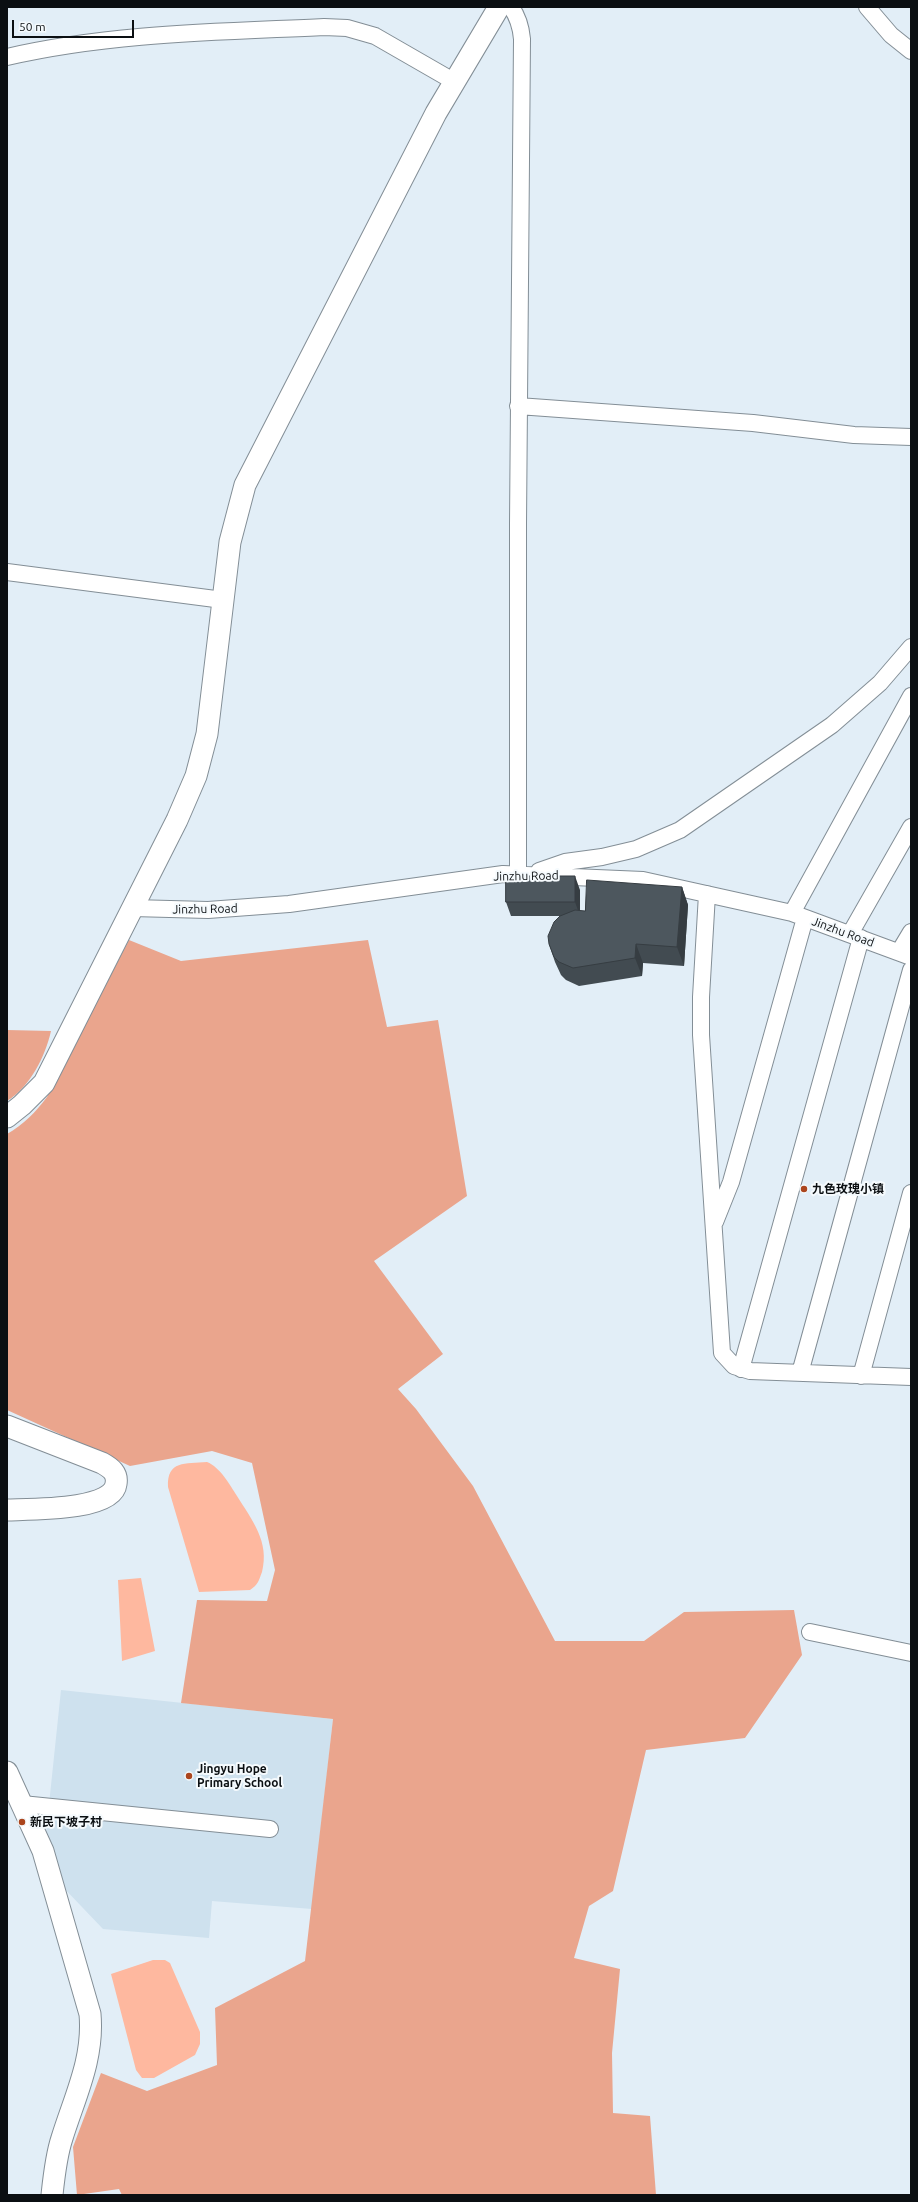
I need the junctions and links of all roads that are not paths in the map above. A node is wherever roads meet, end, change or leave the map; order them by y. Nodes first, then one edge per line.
1 (499, 7) edge
2 (511, 7) edge
3 (868, 7) edge
4 (911, 51) edge
5 (7, 57) edge
6 (455, 82) junction
7 (518, 406) junction
8 (911, 437) edge
9 (7, 572) edge
10 (223, 600) junction
11 (911, 647) edge
12 (911, 696) edge
13 (911, 827) edge
14 (523, 874) junction
15 (707, 894) junction
16 (132, 908) junction
17 (799, 915) junction
18 (911, 932) edge
19 (856, 936) junction
20 (905, 954) edge
21 (911, 970) edge
22 (7, 1116) edge
23 (911, 1193) edge
24 (714, 1225) junction
25 (742, 1369) junction
26 (800, 1373) junction
27 (861, 1376) junction
28 (911, 1377) edge
29 (7, 1426) edge
30 (7, 1510) edge
31 (810, 1632) dead end
32 (911, 1653) edge
33 (7, 1772) edge
34 (22, 1804) junction
35 (270, 1830) dead end
36 (52, 2195) edge

1 - 6 main road
2 - 7 street
3 - 4 street
5 - 6 street
6 - 10 main road
7 - 8 street
7 - 14 street
9 - 10 street
10 - 16 main road
11 - 14 street
12 - 17 street
13 - 19 street
14 - 15 street, Jinzhu Road
14 - 16 street, Jinzhu Road
15 - 17 street, Jinzhu Road
15 - 24 street
16 - 22 main road
17 - 19 street, Jinzhu Road
17 - 24 street
18 - 20 street
19 - 20 street, Jinzhu Road
19 - 25 street
21 - 26 street
23 - 27 street
24 - 25 street
25 - 26 street
26 - 27 street
27 - 28 street
29 - 30 main road
31 - 32 street
33 - 34 main road
34 - 35 street
34 - 36 main road

